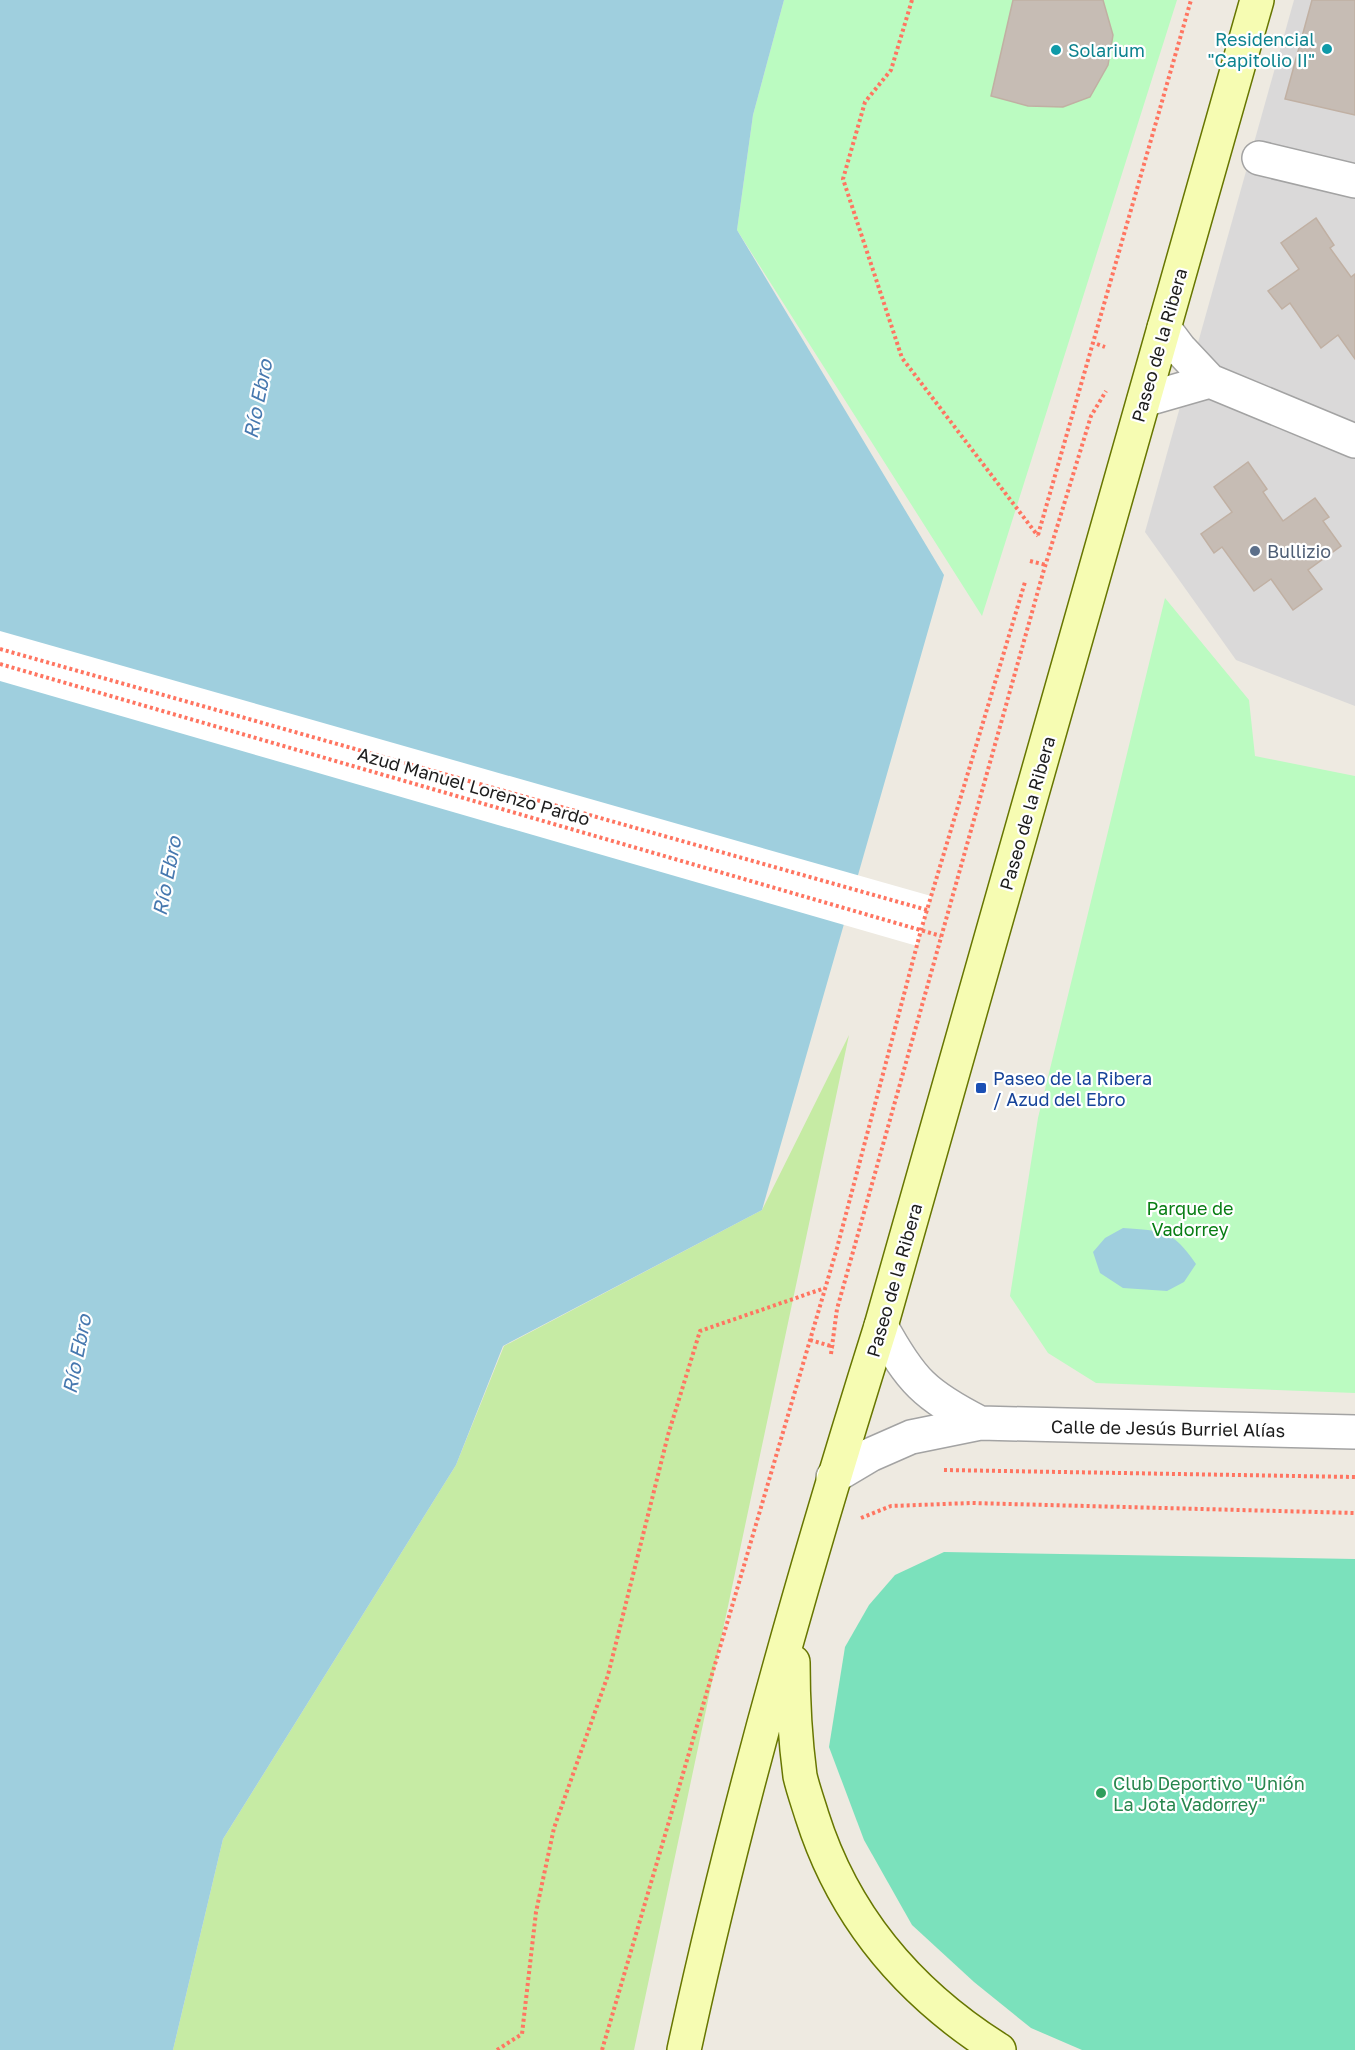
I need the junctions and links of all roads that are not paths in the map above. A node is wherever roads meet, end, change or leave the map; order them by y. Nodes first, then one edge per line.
1 (1257, 0) edge
2 (1258, 158) dead end
3 (1355, 181) edge
4 (1164, 328) junction
5 (1210, 381) junction
6 (1144, 400) junction
7 (1355, 441) edge
8 (881, 1326) junction
9 (980, 1423) junction
10 (1355, 1432) edge
11 (833, 1478) junction
12 (793, 1624) junction
13 (684, 2050) edge
14 (999, 2050) edge

1 - 4 main road, Paseo de la Ribera
2 - 3 street
4 - 5 street
4 - 6 main road, Paseo de la Ribera
5 - 6 street
5 - 7 street
6 - 8 main road, Paseo de la Ribera
8 - 9 street, Calle de Jesús Burriel Alías
8 - 11 main road, Paseo de la Ribera
9 - 10 street, Calle de Jesús Burriel Alías
9 - 11 street, Calle de Jesús Burriel Alías
11 - 12 main road, Paseo de la Ribera
12 - 13 main road
12 - 14 main road

